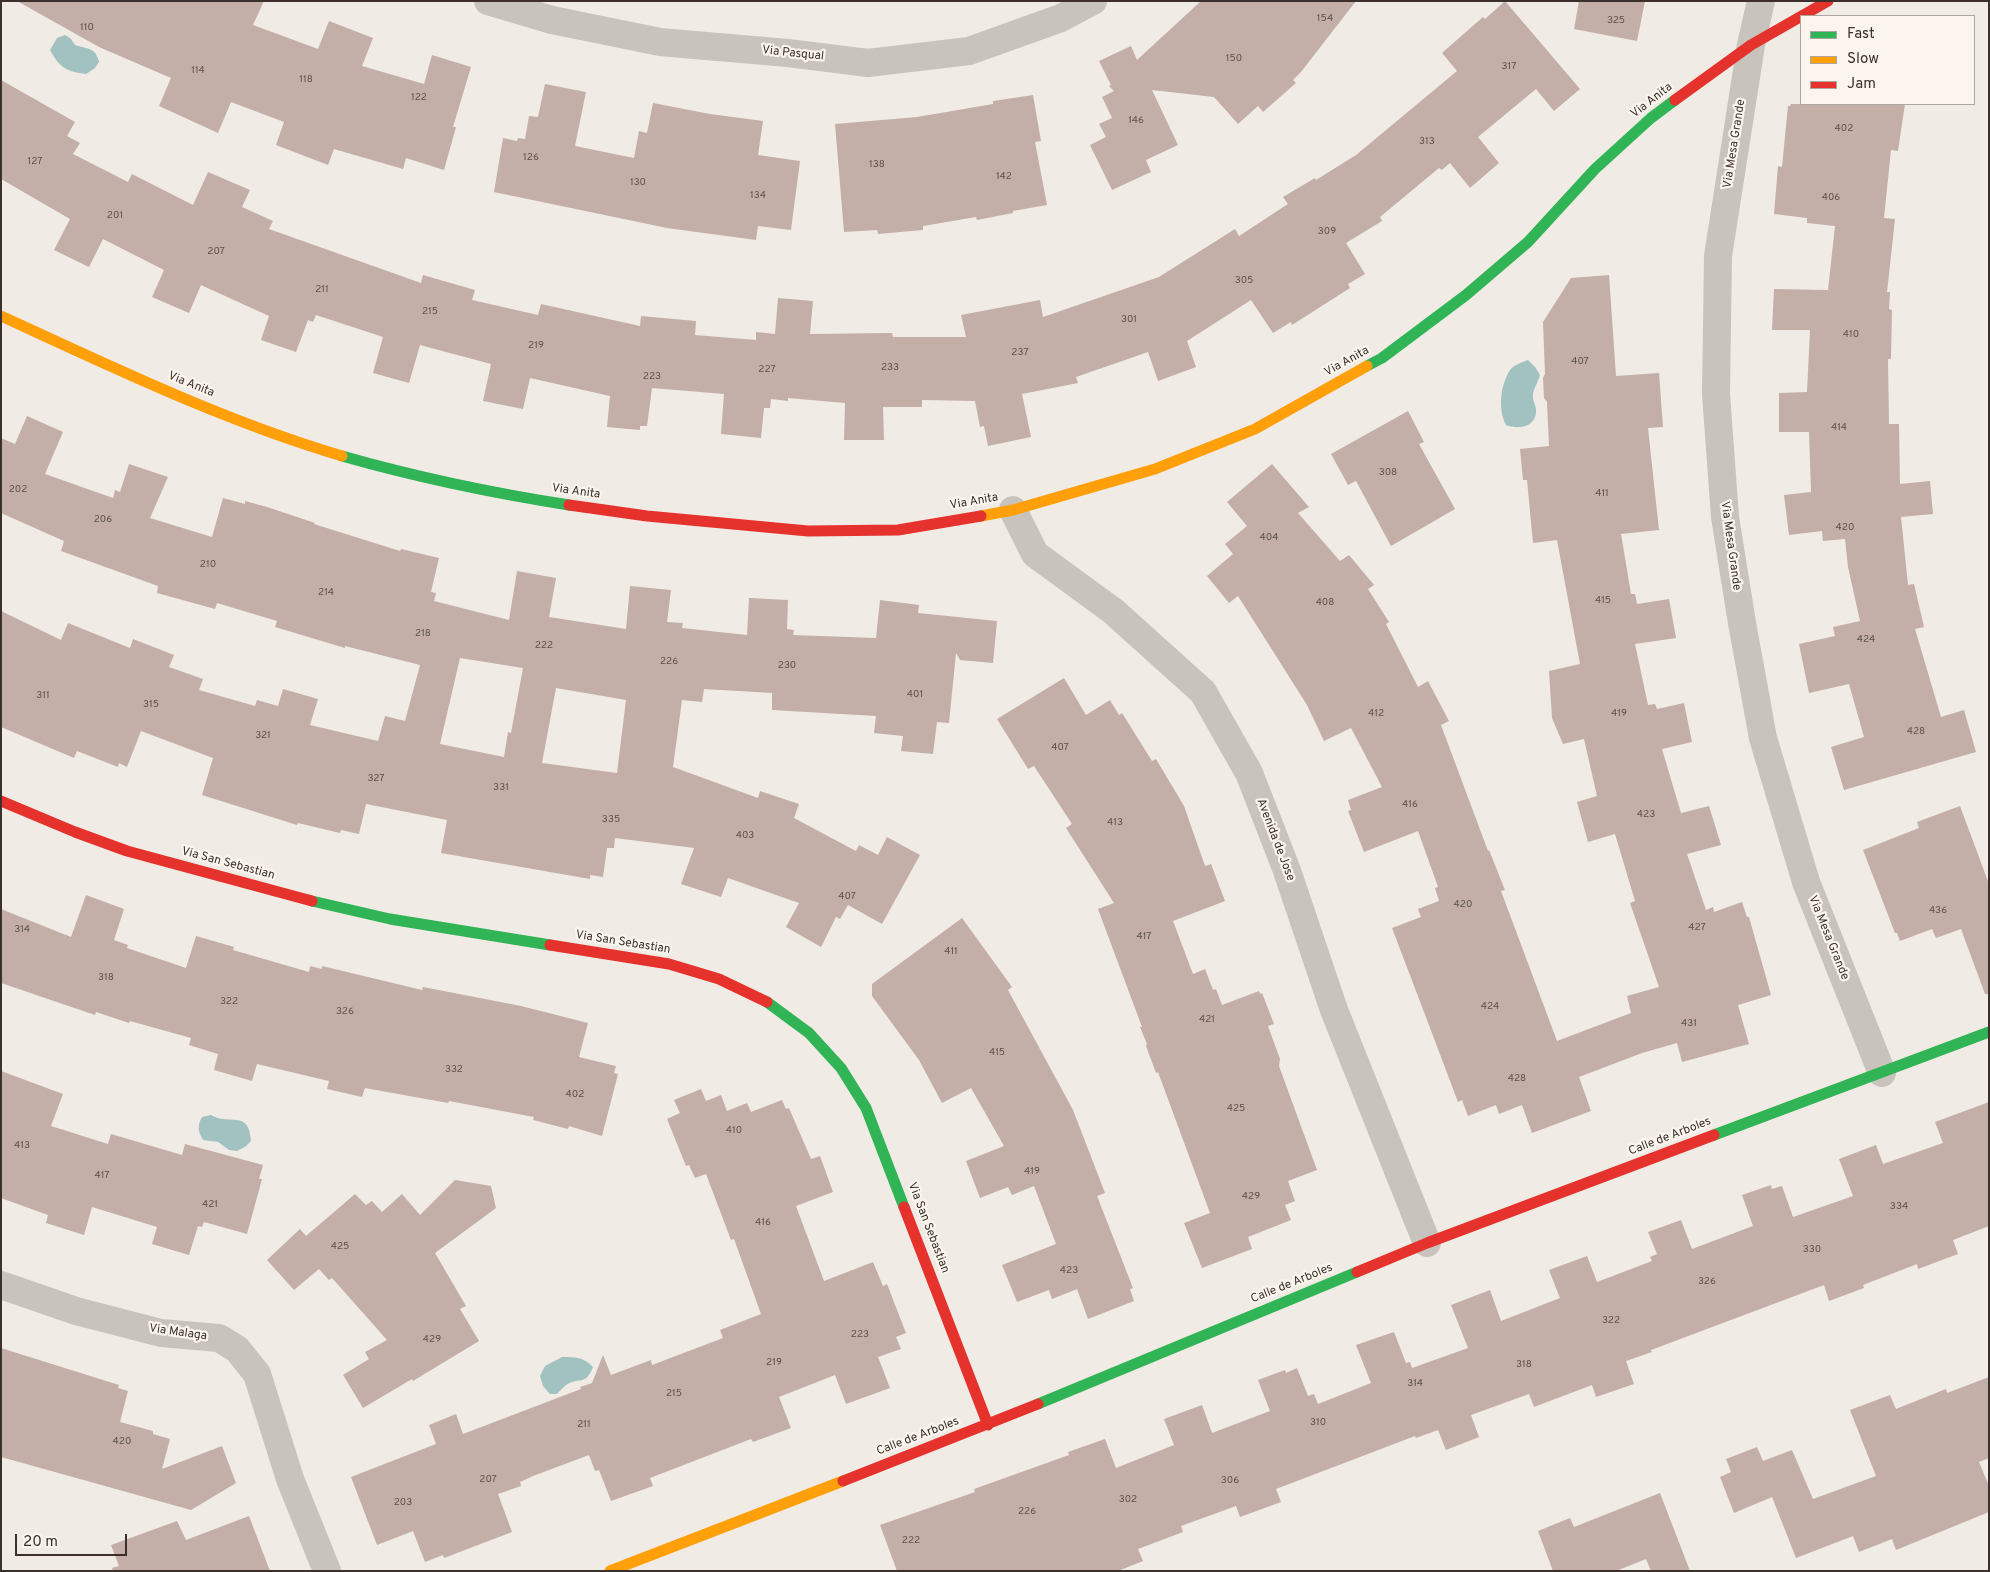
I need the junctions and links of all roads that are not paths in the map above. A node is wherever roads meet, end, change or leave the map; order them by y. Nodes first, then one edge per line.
1 (488, 1) edge
2 (1092, 1) edge
3 (1761, 1) edge
4 (1828, 1) edge
5 (1804, 15) edge
6 (1800, 17) edge
7 (1751, 45) junction
8 (1, 316) edge
9 (1013, 510) junction
10 (1, 801) edge
11 (1989, 1032) edge
12 (1882, 1073) junction
13 (1427, 1243) junction
14 (1, 1285) edge
15 (988, 1425) junction
16 (327, 1571) edge
17 (610, 1571) edge

1 - 2 street, Via Pasqual
3 - 7 street, Via Mesa Grande
4 - 5 street, Via Anita
6 - 7 street, Via Anita
7 - 9 street, Via Anita
7 - 12 street, Via Mesa Grande
8 - 9 street, Via Anita
9 - 13 street, Avenida de Jose
10 - 15 street, Via San Sebastian
11 - 12 street, Calle de Arboles
12 - 13 street, Calle de Arboles
13 - 15 street, Calle de Arboles
14 - 16 street, Via Malaga
15 - 17 street, Calle de Arboles

